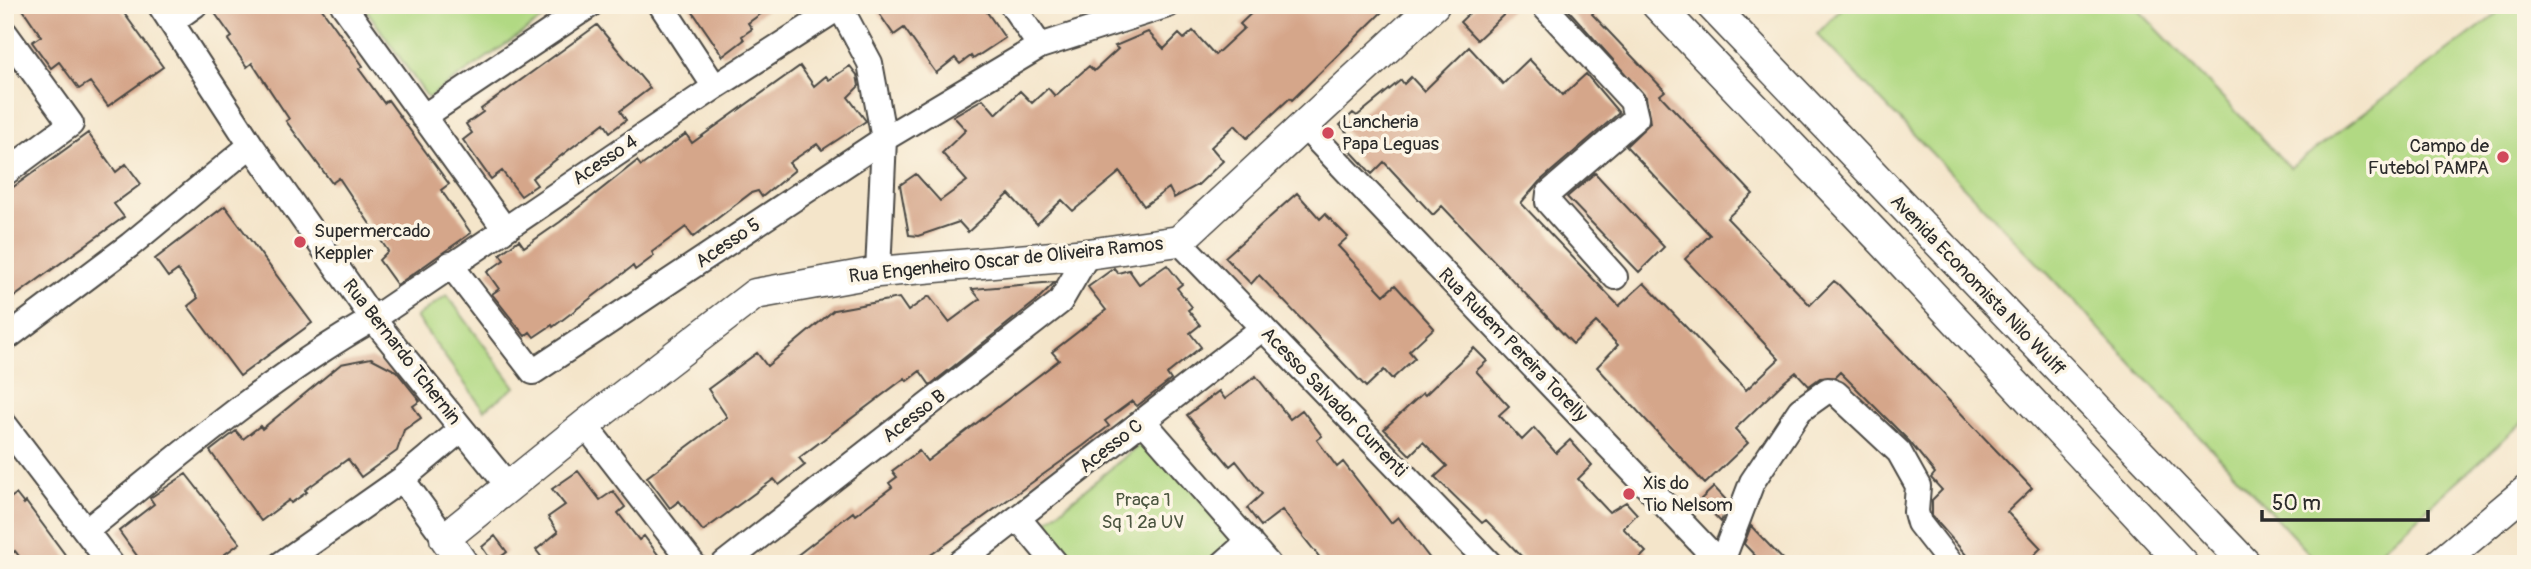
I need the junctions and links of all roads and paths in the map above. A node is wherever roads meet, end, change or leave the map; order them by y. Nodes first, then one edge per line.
1 (195, 5) edge
2 (343, 5) edge
3 (590, 5) edge
4 (661, 5) edge
5 (1012, 5) edge
6 (1168, 5) edge
7 (1434, 5) edge
8 (1543, 5) edge
9 (1657, 5) edge
10 (1711, 5) edge
11 (840, 6) edge
12 (165, 14) edge
13 (5, 33) edge
14 (1040, 46) junction
15 (715, 87) junction
16 (424, 117) junction
17 (1305, 127) junction
18 (884, 139) junction
19 (251, 145) junction
20 (5, 173) edge
21 (504, 228) junction
22 (1179, 240) junction
23 (1088, 254) junction
24 (450, 264) junction
25 (878, 271) junction
26 (1615, 276) dead end
27 (373, 319) junction
28 (1263, 328) junction
29 (5, 339) edge
30 (1143, 421) junction
31 (5, 425) edge
32 (585, 425) junction
33 (462, 429) junction
34 (402, 479) junction
35 (509, 487) junction
36 (2526, 491) edge
37 (1018, 518) junction
38 (86, 531) junction
39 (445, 538) junction
40 (1249, 541) junction
41 (1486, 562) edge
42 (111, 564) edge
43 (281, 564) edge
44 (463, 564) edge
45 (693, 564) edge
46 (724, 564) edge
47 (958, 564) edge
48 (1056, 564) edge
49 (1223, 564) edge
50 (1268, 564) edge
51 (1721, 564) edge
52 (1951, 564) edge
53 (2183, 564) edge
54 (2246, 564) edge
55 (2440, 564) edge

1 - 12 street
2 - 16 street
3 - 16 street
4 - 15 street
5 - 14 street
6 - 14 street, Acesso 5
7 - 17 street, Rua Engenheiro Oscar de Oliveira Ramos
8 - 26 street
9 - 53 street, Avenida Economista Nilo Wulff
10 - 54 street, Avenida Economista Nilo Wulff
11 - 15 street, Acesso 4
11 - 18 street
12 - 19 street, Rua Bernardo Tchernin
13 - 20 street
14 - 18 street, Acesso 5
15 - 21 street, Acesso 4
16 - 21 street
17 - 22 street, Rua Engenheiro Oscar de Oliveira Ramos
17 - 51 street, Rua Rubem Pereira Torelly
18 - 24 street, Acesso 5
18 - 25 street
19 - 27 street, Rua Bernardo Tchernin
19 - 29 street
21 - 24 street, Acesso 4
22 - 23 street, Rua Engenheiro Oscar de Oliveira Ramos
22 - 28 street, Acesso Salvador Currenti
23 - 25 street, Rua Engenheiro Oscar de Oliveira Ramos
23 - 46 street, Acesso B
24 - 27 street, Acesso 4
25 - 32 street, Rua Engenheiro Oscar de Oliveira Ramos
27 - 33 street, Rua Bernardo Tchernin
27 - 38 street, Acesso 4
28 - 30 street, Acesso C
28 - 41 street, Acesso Salvador Currenti
30 - 37 street, Acesso C
30 - 40 street
31 - 38 street
32 - 35 street, Rua Engenheiro Oscar de Oliveira Ramos
32 - 45 street
33 - 34 street
33 - 35 street, Rua Bernardo Tchernin
34 - 39 street
34 - 43 street
35 - 39 street, Rua Engenheiro Oscar de Oliveira Ramos
36 - 55 street
37 - 47 street, Acesso C
37 - 48 street
38 - 42 street
39 - 44 street
40 - 49 street
40 - 50 street
51 - 52 street

